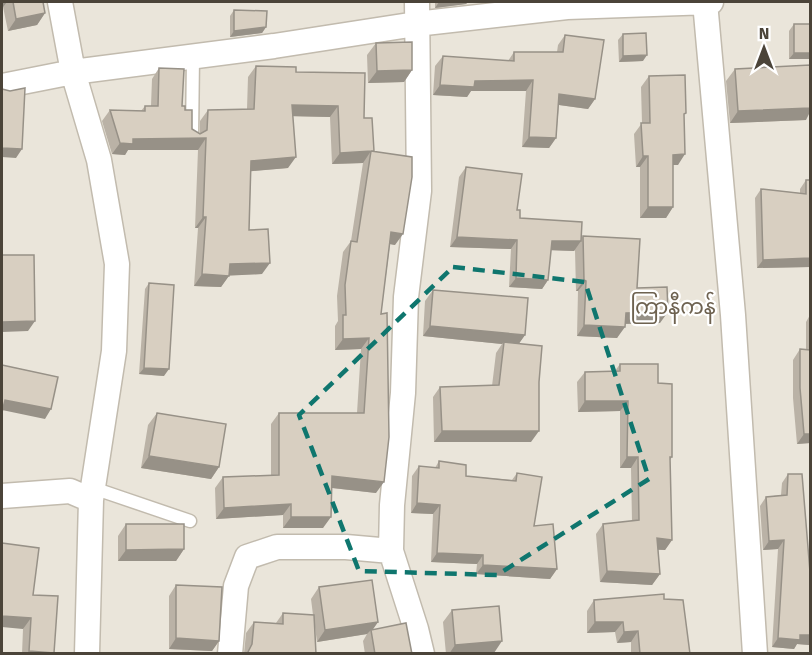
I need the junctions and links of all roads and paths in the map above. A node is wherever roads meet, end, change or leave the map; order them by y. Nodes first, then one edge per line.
1 (60, 2) edge
2 (705, 2) edge
3 (711, 2) edge
4 (416, 13) edge
5 (193, 57) junction
6 (73, 72) junction
7 (2, 86) edge
8 (192, 137) edge
9 (92, 494) junction
10 (2, 496) edge
11 (190, 521) dead end
12 (392, 551) junction
13 (87, 654) edge
14 (230, 654) edge
15 (422, 654) edge
16 (755, 654) edge

1 - 6 street
2 - 3 street
2 - 4 street
2 - 16 street
4 - 5 street
4 - 12 street
5 - 6 street
5 - 8 lane
6 - 7 street
6 - 9 street
9 - 10 street
9 - 11 lane
9 - 13 street
12 - 14 street
12 - 15 street

